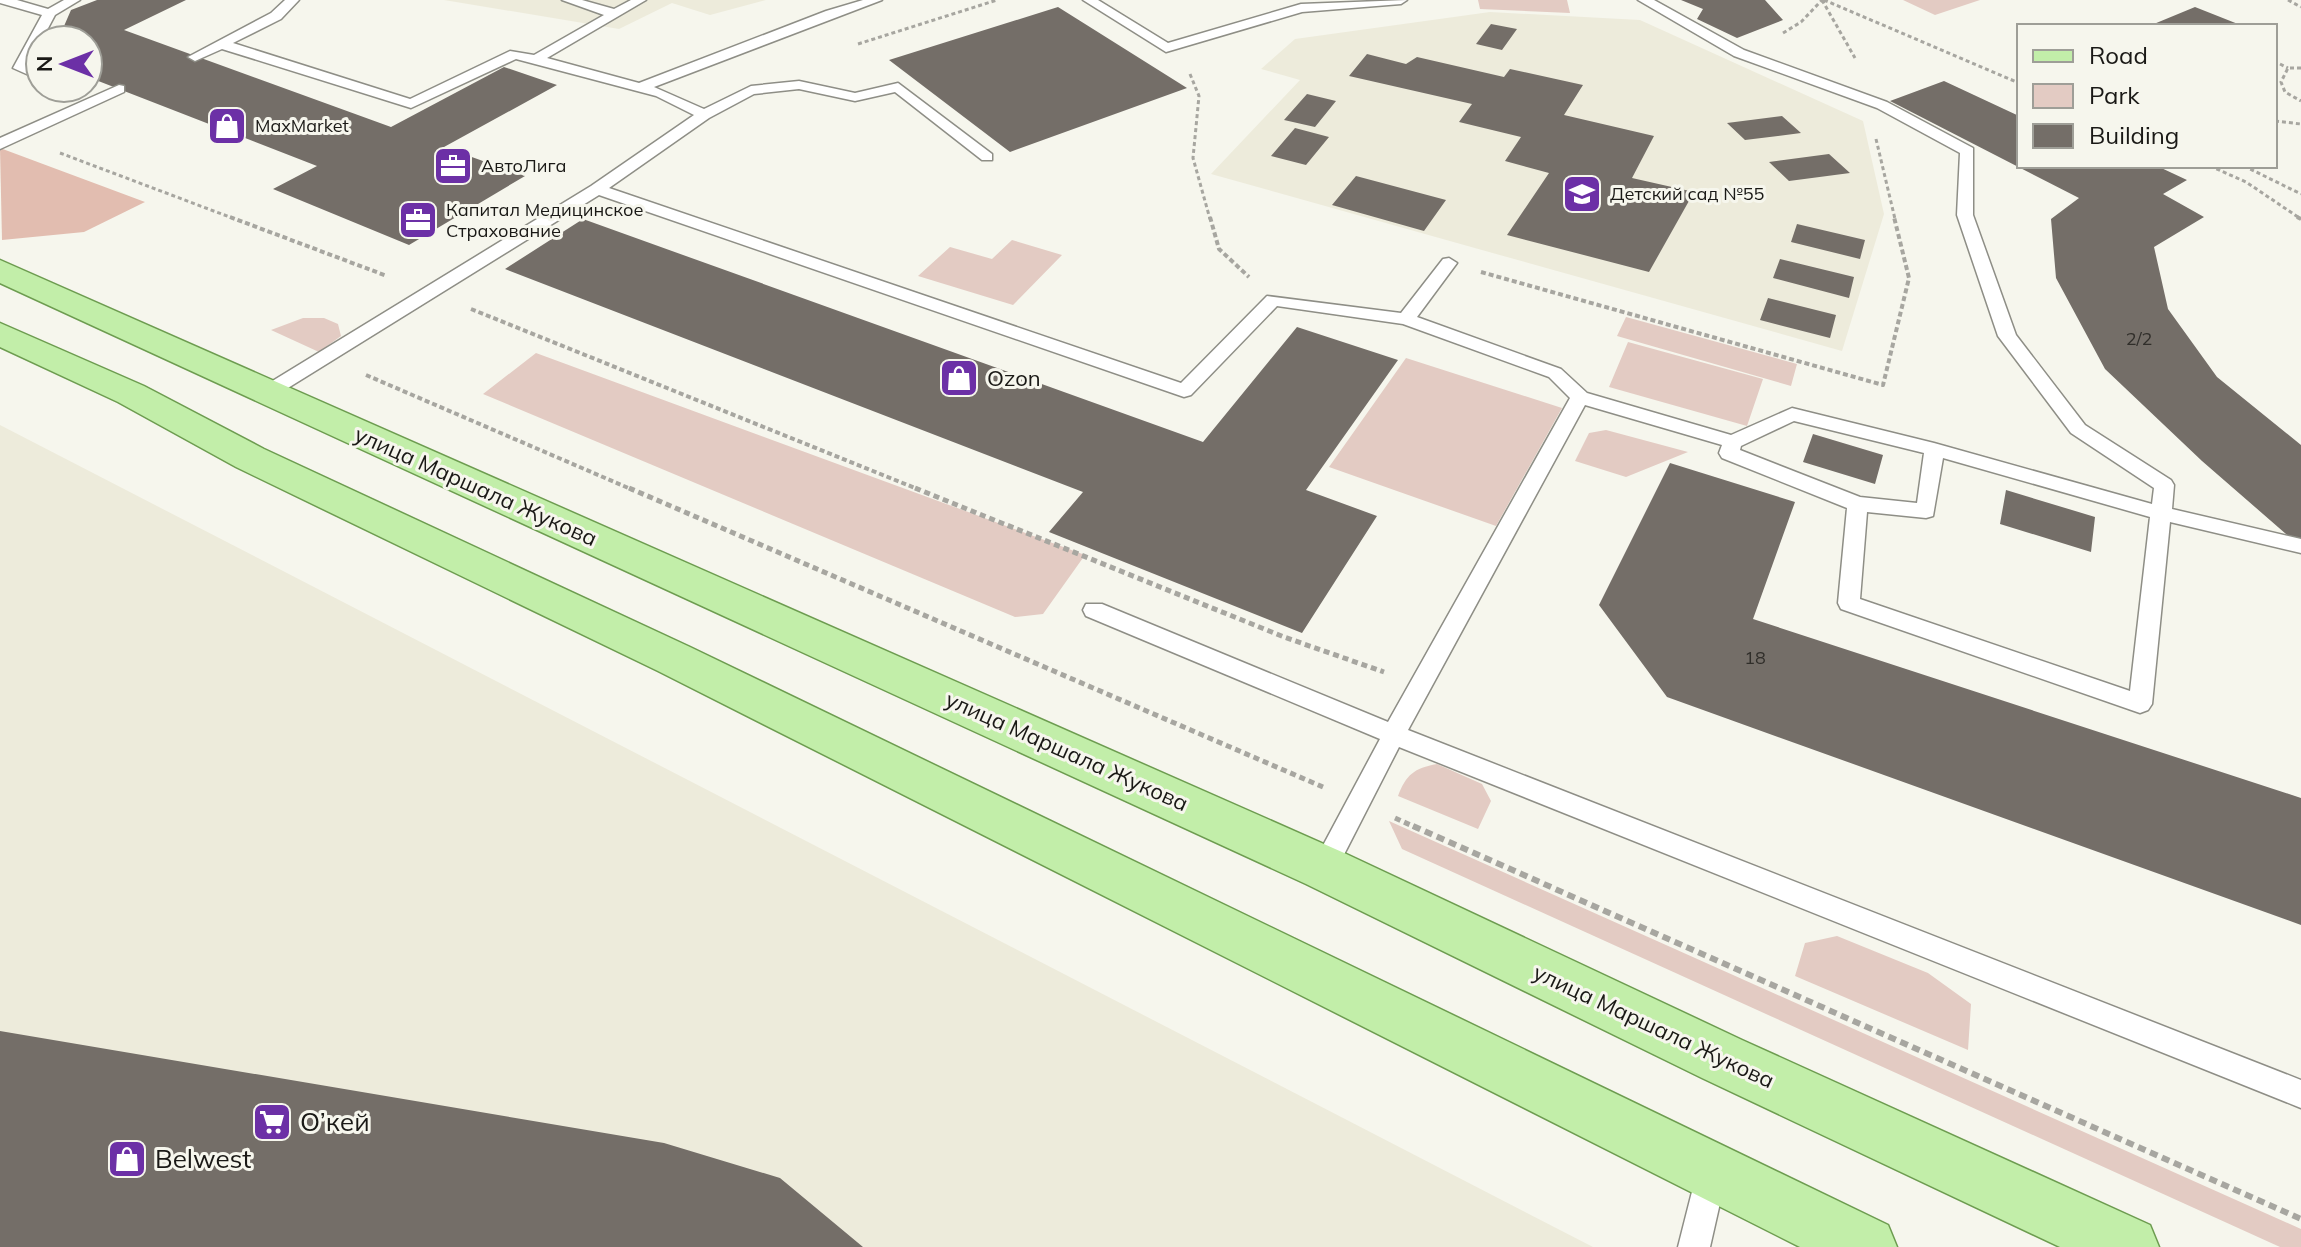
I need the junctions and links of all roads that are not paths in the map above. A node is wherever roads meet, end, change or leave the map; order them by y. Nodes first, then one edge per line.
1 (2, 0) edge
2 (74, 0) edge
3 (293, 0) edge
4 (568, 0) edge
5 (640, 0) edge
6 (876, 0) edge
7 (1089, 0) edge
8 (1401, 0) edge
9 (1644, 0) edge
10 (50, 13) junction
11 (616, 14) junction
12 (221, 44) junction
13 (195, 57) dead end
14 (538, 58) junction
15 (23, 62) junction
16 (0, 65) edge
17 (24, 70) edge
18 (640, 87) junction
19 (119, 89) dead end
20 (104, 95) edge
21 (86, 104) edge
22 (704, 115) junction
23 (0, 131) edge
24 (18, 137) junction
25 (0, 144) edge
26 (987, 157) dead end
27 (597, 189) junction
28 (1449, 263) road end
29 (0, 270) edge
30 (1406, 319) junction
31 (0, 334) edge
32 (288, 380) junction
33 (1580, 397) junction
34 (1733, 442) junction
35 (1934, 449) junction
36 (1857, 504) junction
37 (2160, 513) junction
38 (2301, 546) edge
39 (1094, 610) dead end
40 (1394, 734) junction
41 (1324, 868) junction
42 (2301, 1094) edge
43 (1712, 1171) junction
44 (1694, 1247) edge
45 (1866, 1247) edge
46 (2128, 1247) edge

1 - 10 lane
2 - 10 lane
3 - 12 lane
4 - 11 lane
5 - 11 lane
6 - 18 lane
7 - 8 lane
9 - 37 lane
10 - 15 lane
11 - 14 lane
12 - 13 lane
12 - 14 lane
14 - 18 lane
15 - 16 lane
15 - 17 lane
18 - 22 lane
19 - 20 lane
21 - 24 lane
22 - 26 lane
22 - 27 lane
23 - 24 lane
24 - 25 lane
27 - 30 lane
27 - 32 lane
28 - 30 lane
29 - 32 main road, улица Маршала Жукова
30 - 33 lane
31 - 43 main road
32 - 41 main road, улица Маршала Жукова
33 - 34 lane
33 - 40 lane
34 - 35 lane
34 - 36 lane
35 - 36 lane
35 - 37 lane
36 - 37 lane
37 - 38 lane
39 - 40 lane
40 - 41 lane
40 - 42 lane
41 - 46 main road, улица Маршала Жукова
43 - 44 lane
43 - 45 main road

